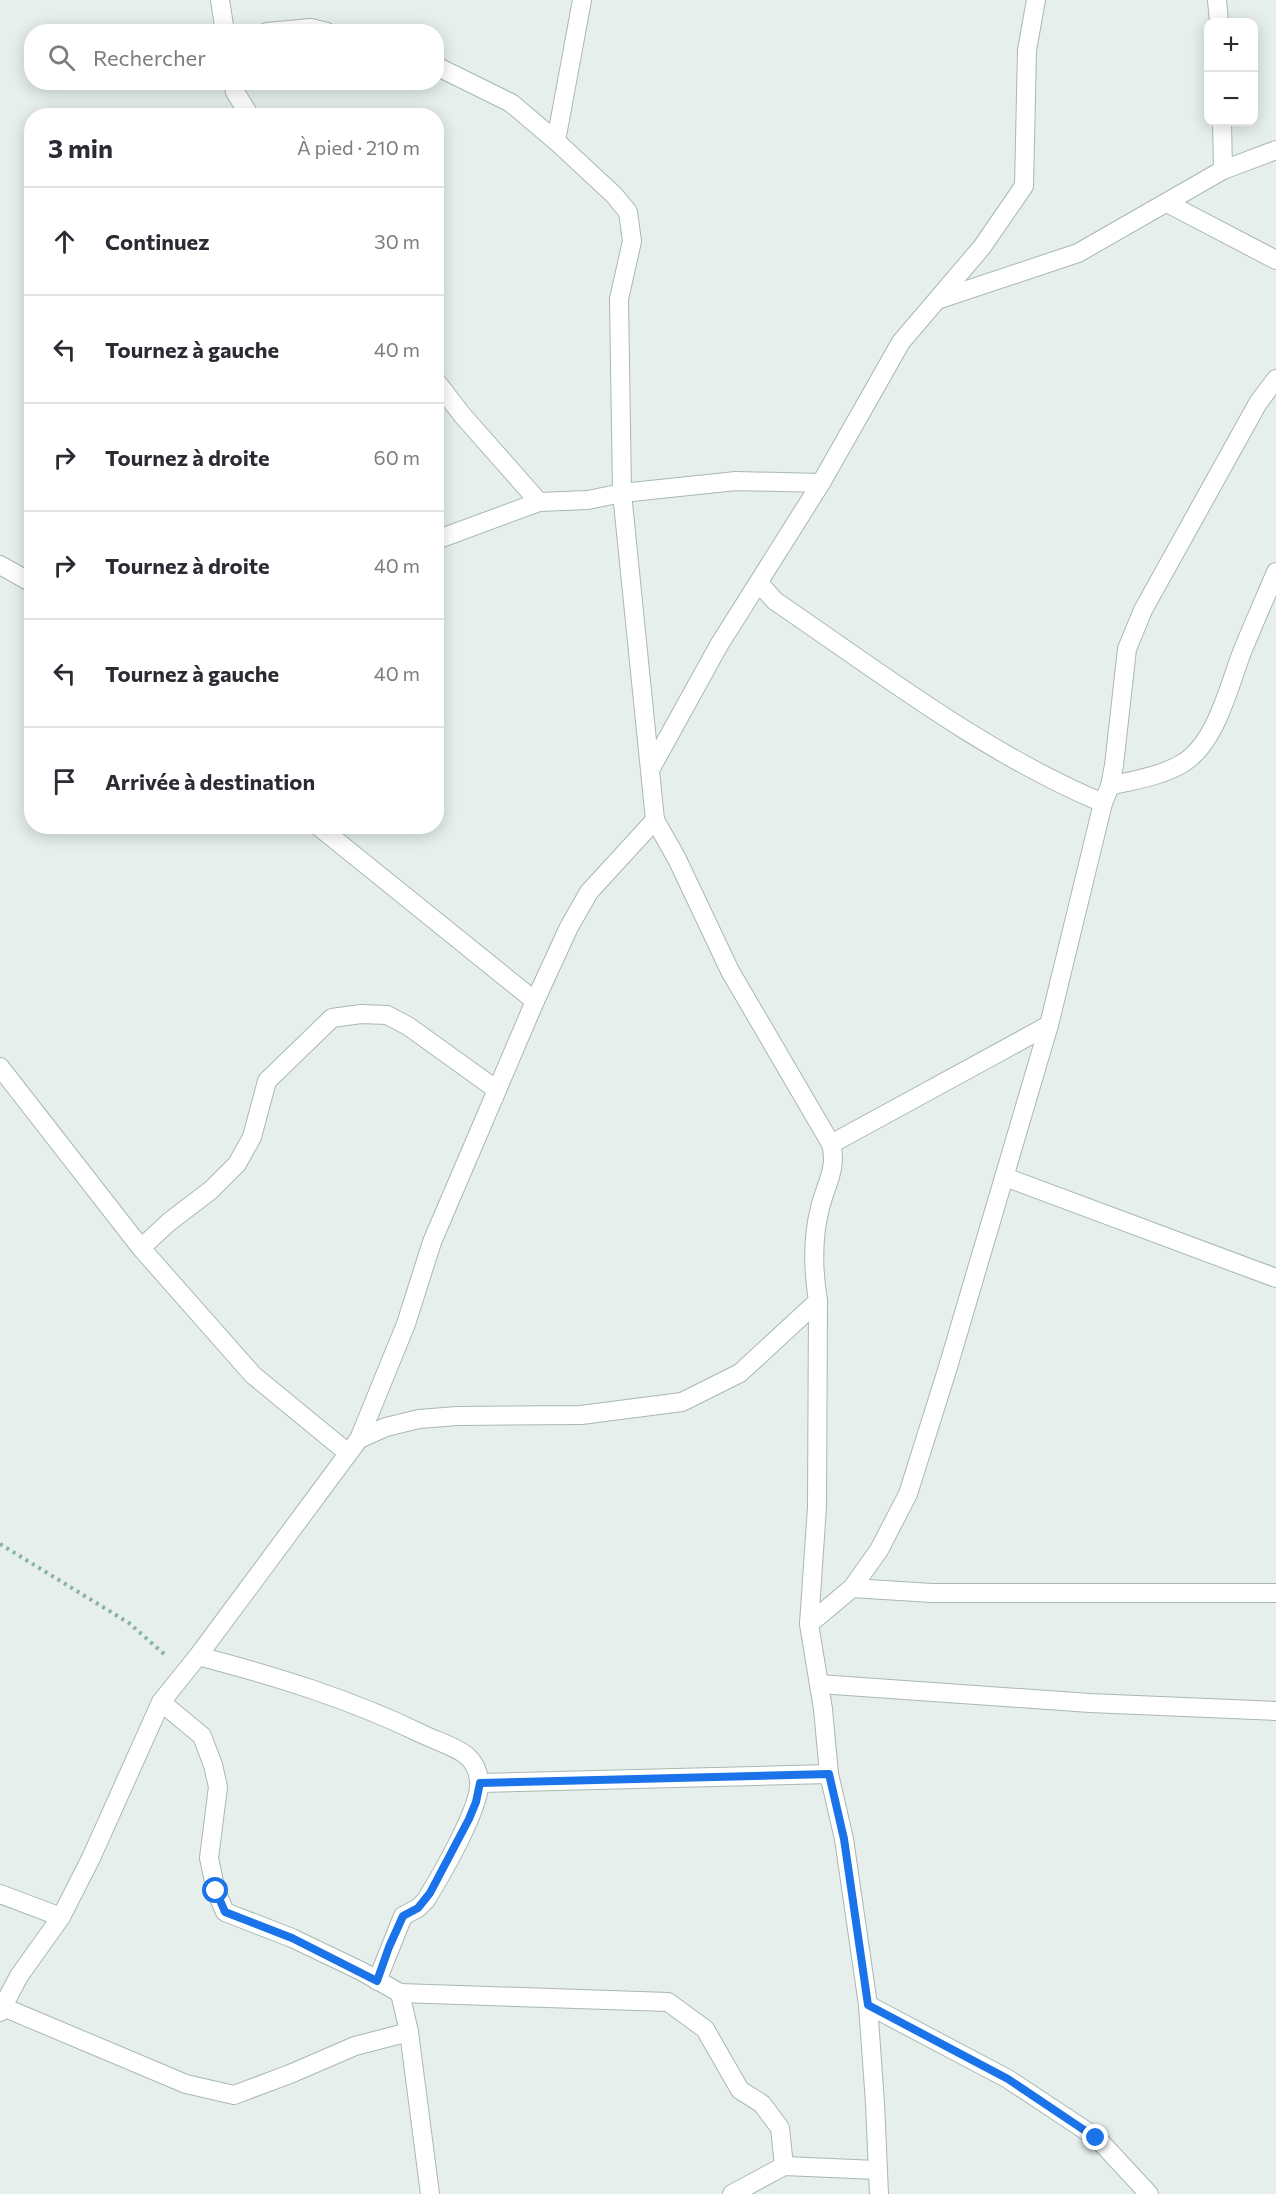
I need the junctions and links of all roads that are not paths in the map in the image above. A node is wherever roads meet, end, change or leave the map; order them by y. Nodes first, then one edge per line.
1 (220, 0) edge
2 (582, 0) edge
3 (1036, 0) edge
4 (1217, 0) edge
5 (1219, 18) edge
6 (224, 24) edge
7 (444, 70) edge
8 (235, 90) edge
9 (245, 108) edge
10 (1222, 126) edge
11 (556, 141) junction
12 (1276, 150) edge
13 (1223, 170) junction
14 (1167, 203) junction
15 (1276, 260) edge
16 (937, 300) junction
17 (1276, 379) edge
18 (444, 392) edge
19 (821, 483) junction
20 (622, 493) junction
21 (539, 502) junction
22 (444, 537) edge
23 (0, 565) edge
24 (1276, 572) edge
25 (24, 579) edge
26 (759, 583) junction
27 (650, 770) junction
28 (1106, 795) junction
29 (655, 820) junction
30 (328, 834) edge
31 (535, 1001) junction
32 (1049, 1026) junction
33 (0, 1068) edge
34 (498, 1090) junction
35 (831, 1144) junction
36 (1005, 1177) junction
37 (141, 1248) junction
38 (1276, 1278) edge
39 (818, 1302) junction
40 (353, 1446) junction
41 (852, 1588) junction
42 (1276, 1593) edge
43 (809, 1624) junction
44 (198, 1656) junction
45 (819, 1684) junction
46 (161, 1702) junction
47 (1276, 1711) edge
48 (829, 1774) junction
49 (480, 1783) junction
50 (0, 1894) edge
51 (61, 1917) junction
52 (377, 1981) junction
53 (400, 1993) junction
54 (868, 2005) junction
55 (1, 2009) edge
56 (409, 2032) junction
57 (784, 2166) junction
58 (878, 2170) junction
59 (430, 2194) edge
60 (732, 2194) edge
61 (879, 2194) edge
62 (1149, 2194) edge

1 - 6 street
2 - 11 street
3 - 16 street
4 - 5 street
7 - 11 street
8 - 9 street
10 - 13 street
11 - 20 street
12 - 13 street
13 - 14 street
14 - 15 street
14 - 16 street
16 - 19 street
17 - 28 street
18 - 21 street
19 - 20 street
19 - 26 street
20 - 21 street
20 - 27 street
21 - 22 street
23 - 25 street
24 - 28 street
26 - 27 street
26 - 28 street
27 - 29 street
28 - 32 street
29 - 31 street
29 - 35 street
30 - 31 street
31 - 34 street
32 - 35 street
32 - 36 street
33 - 37 street
34 - 37 street
34 - 40 street
35 - 39 street
36 - 38 street
36 - 41 street
37 - 40 street
39 - 40 street
39 - 43 street
40 - 44 street
41 - 42 street
41 - 43 street
43 - 45 street
44 - 46 street
44 - 49 street
45 - 47 street
45 - 48 street
46 - 51 street
46 - 52 street
48 - 49 street
48 - 54 street
49 - 52 street
50 - 51 street
51 - 55 street
52 - 53 street
53 - 56 street
53 - 57 street
54 - 58 street
54 - 62 street
55 - 56 street
56 - 59 street
57 - 58 street
57 - 60 street
58 - 61 street

